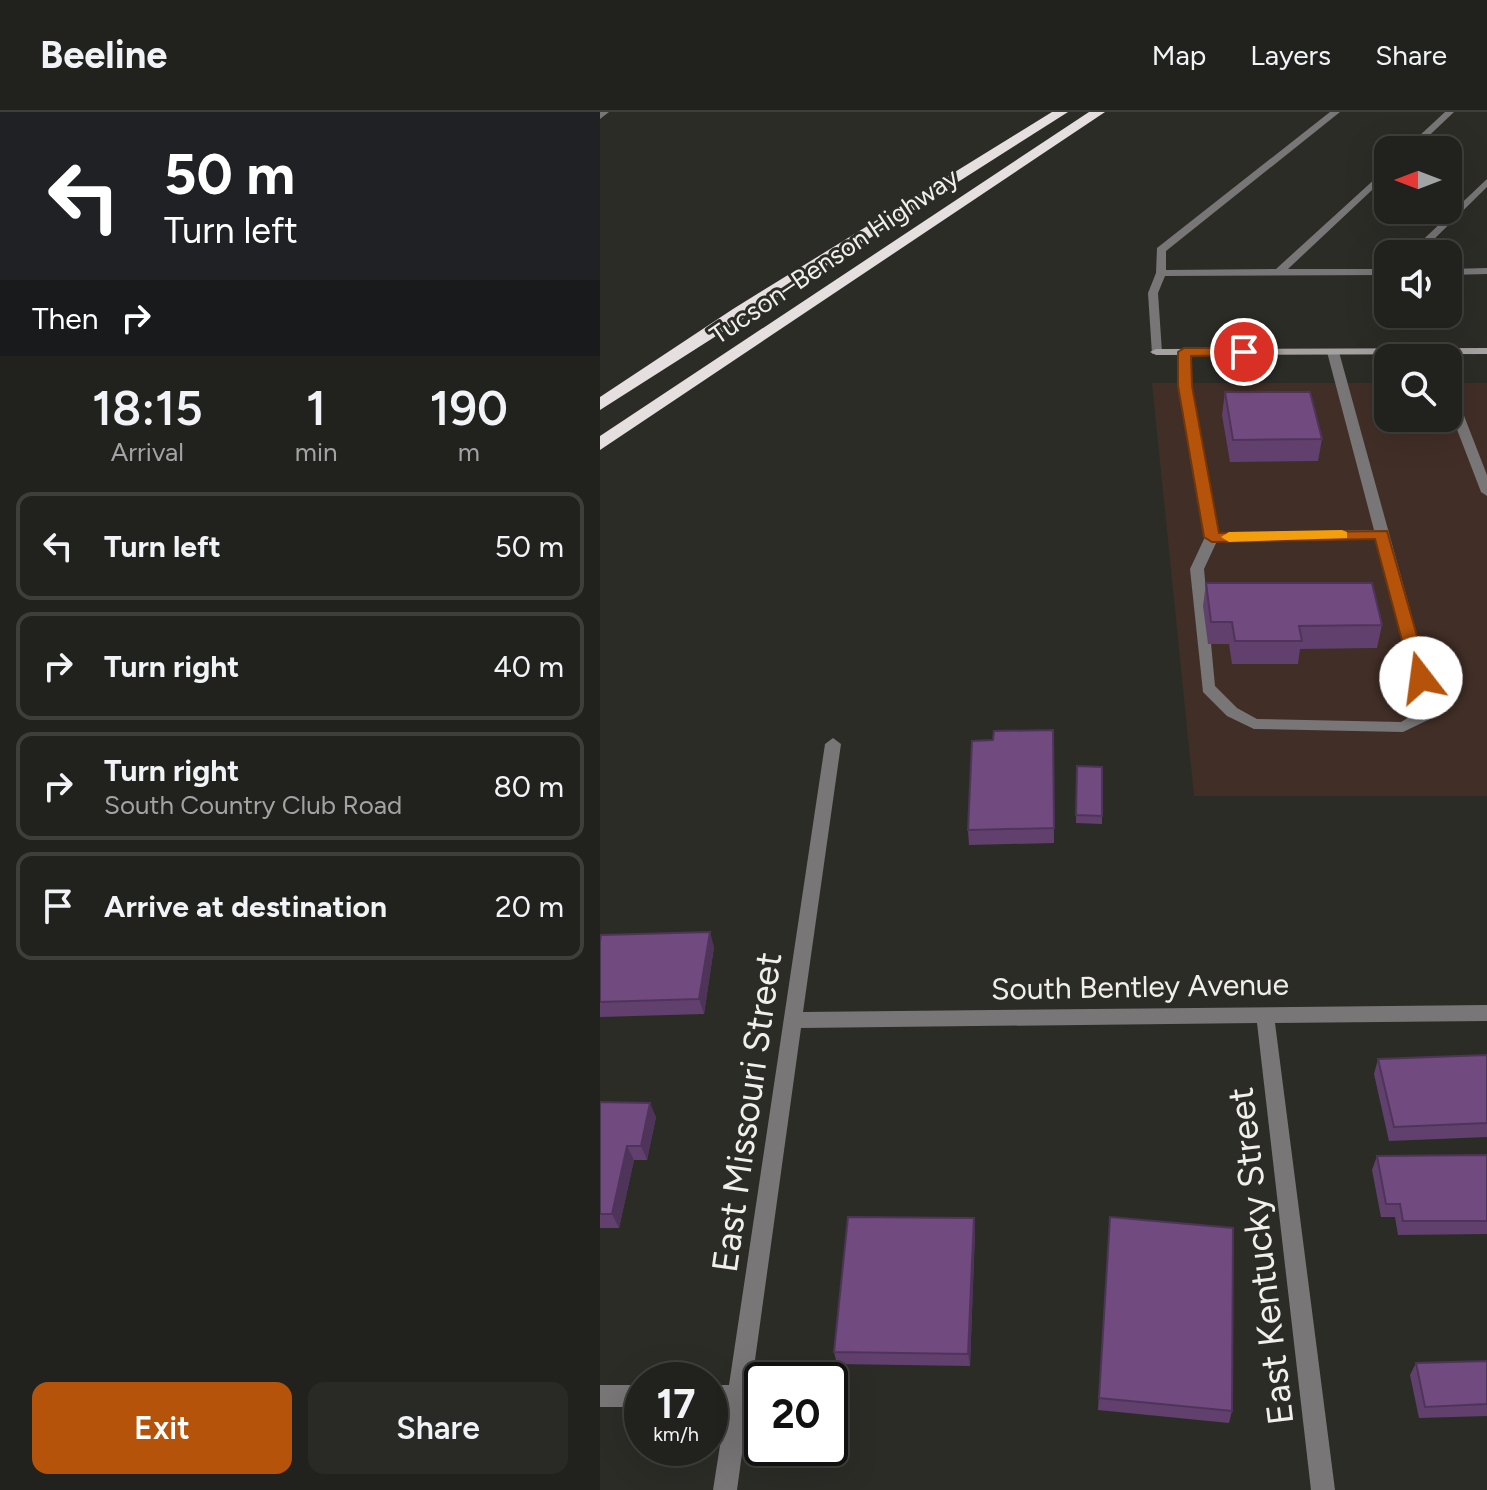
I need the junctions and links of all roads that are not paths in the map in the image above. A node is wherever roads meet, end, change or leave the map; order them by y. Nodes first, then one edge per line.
1 (605, 112) edge
2 (1061, 112) edge
3 (1098, 112) edge
4 (1336, 112) edge
5 (1450, 112) edge
6 (600, 116) edge
7 (1424, 136) edge
8 (1487, 182) edge
9 (1374, 183) edge
10 (1427, 240) edge
11 (1487, 271) edge
12 (1374, 272) edge
13 (1462, 272) edge
14 (1161, 273) junction
15 (1278, 273) junction
16 (1487, 351) edge
17 (1156, 352) joint
18 (1184, 352) junction
19 (1333, 352) junction
20 (1374, 353) edge
21 (1462, 353) edge
22 (604, 403) edge
23 (1462, 427) edge
24 (600, 444) edge
25 (1487, 492) edge
26 (1382, 534) junction
27 (1212, 537) junction
28 (833, 744) dead end
29 (1487, 1013) edge
30 (1265, 1014) junction
31 (795, 1020) junction
32 (600, 1396) edge
33 (624, 1396) edge
34 (728, 1396) edge
35 (738, 1396) junction
36 (725, 1490) edge
37 (1323, 1490) edge

1 - 6 street
2 - 22 highway, Tucson–Benson Highway
3 - 24 highway, Tucson–Benson Highway
4 - 14 street
5 - 7 street
8 - 10 street
9 - 15 street
11 - 13 street
12 - 15 street
14 - 15 street
14 - 17 street
16 - 21 street
17 - 18 street
18 - 19 street
18 - 27 street
19 - 20 street
19 - 26 street
23 - 25 street
26 - 27 street
26 - 27 street
28 - 31 street, East Missouri Street
29 - 30 street, South Bentley Avenue
30 - 31 street, South Bentley Avenue
30 - 37 street, East Kentucky Street
31 - 35 street, East Missouri Street
32 - 33 street
34 - 35 street
35 - 36 street, East Missouri Street

